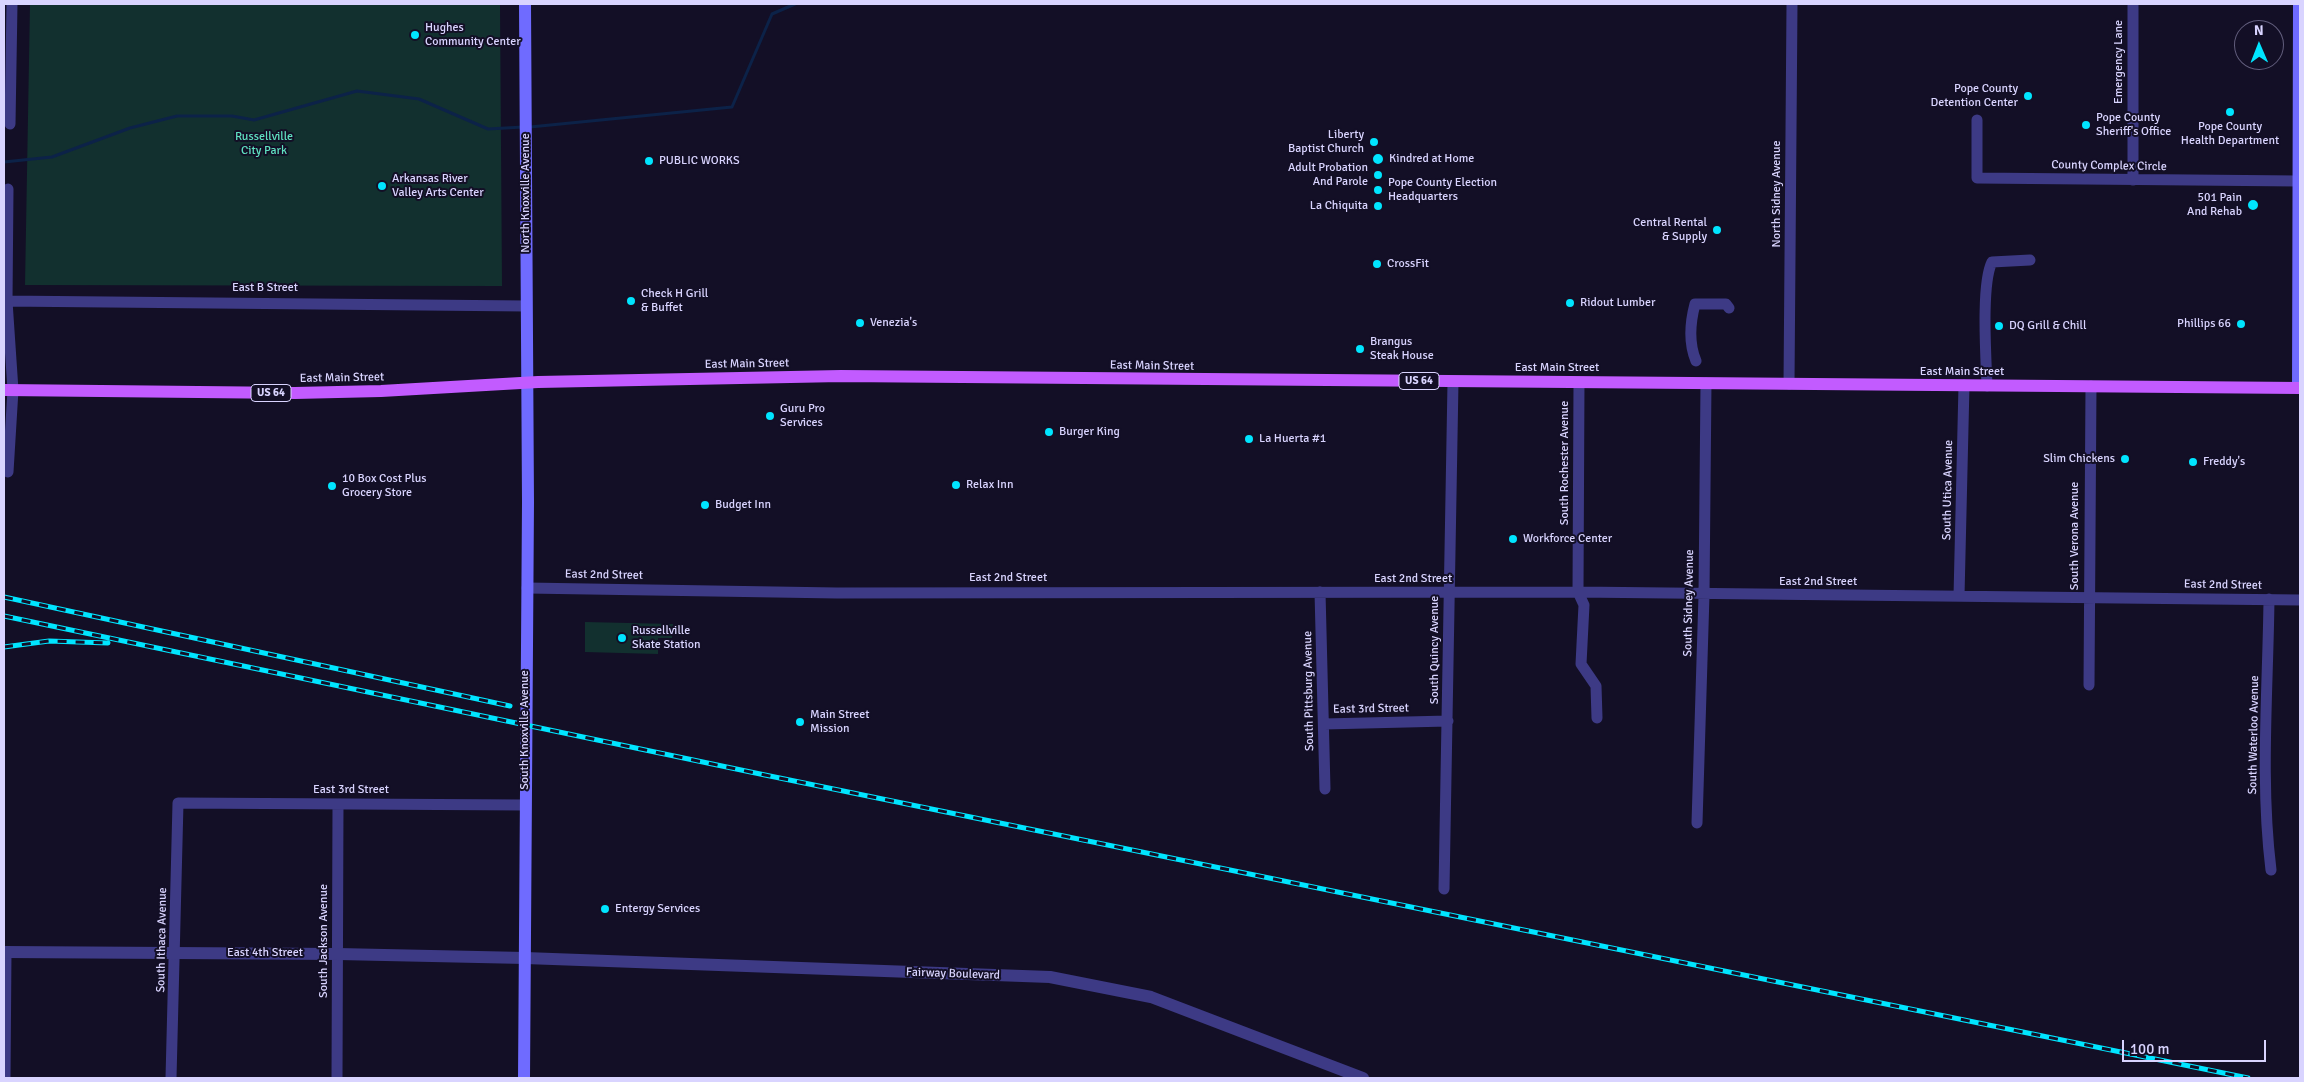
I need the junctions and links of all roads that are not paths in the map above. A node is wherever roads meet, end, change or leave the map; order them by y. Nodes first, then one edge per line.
1 (12, 4) edge
2 (525, 4) edge
3 (1792, 4) edge
4 (2133, 4) edge
5 (2300, 4) edge
6 (1977, 120) dead end
7 (10, 124) dead end
8 (2134, 180) junction
9 (2298, 181) junction
10 (8, 189) dead end
11 (2030, 260) dead end
12 (5, 301) edge
13 (526, 306) junction
14 (1729, 308) dead end
15 (1696, 361) dead end
16 (1453, 382) junction
17 (1579, 382) junction
18 (526, 383) junction
19 (1706, 383) junction
20 (1789, 384) junction
21 (1964, 386) junction
22 (1987, 386) junction
23 (2091, 386) junction
24 (2299, 388) edge
25 (8, 390) edge
26 (8, 472) dead end
27 (527, 588) junction
28 (1320, 592) junction
29 (1578, 592) junction
30 (1449, 593) junction
31 (1704, 595) junction
32 (1959, 596) junction
33 (2089, 598) junction
34 (2269, 599) junction
35 (2300, 600) edge
36 (2089, 685) dead end
37 (1597, 718) dead end
38 (1448, 721) junction
39 (1324, 724) junction
40 (1325, 789) dead end
41 (178, 803) joint
42 (338, 804) junction
43 (525, 805) junction
44 (1697, 822) dead end
45 (2271, 870) dead end
46 (1444, 888) dead end
47 (5, 952) edge
48 (176, 952) junction
49 (338, 954) junction
50 (525, 958) junction
51 (5, 1078) edge
52 (171, 1078) edge
53 (337, 1078) edge
54 (524, 1078) edge
55 (1363, 1078) edge

1 - 7 street
2 - 13 main road, North Knoxville Avenue
3 - 20 street, North Sidney Avenue
4 - 8 street, Emergency Lane
5 - 9 main road
6 - 8 street, County Complex Circle
8 - 9 street, County Complex Circle
9 - 24 main road
10 - 12 street
11 - 22 street
12 - 13 street, East B Street
12 - 25 street
13 - 18 main road, North Knoxville Avenue
14 - 15 street
16 - 17 main road, East Main Street / US 64
16 - 18 main road, East Main Street / US 64
16 - 30 street, South Quincy Avenue
17 - 19 main road, East Main Street / US 64
17 - 29 street, South Rochester Avenue
18 - 25 main road, East Main Street / US 64
18 - 27 main road, South Knoxville Avenue
19 - 20 main road, East Main Street / US 64
19 - 31 street, South Sidney Avenue
20 - 21 main road, East Main Street / US 64
21 - 22 main road, East Main Street / US 64
21 - 32 street, South Utica Avenue
22 - 23 main road, East Main Street / US 64
23 - 24 main road, East Main Street / US 64
23 - 33 street, South Verona Avenue
25 - 26 street
27 - 28 street, East 2nd Street
27 - 43 main road, South Knoxville Avenue
28 - 30 street, East 2nd Street
28 - 39 street, South Pittsburg Avenue
29 - 30 street, East 2nd Street
29 - 31 street, East 2nd Street
29 - 37 street, South Rochester Avenue
30 - 38 street, South Quincy Avenue
31 - 32 street, East 2nd Street
31 - 44 street, South Sidney Avenue
32 - 33 street, East 2nd Street
33 - 34 street, East 2nd Street
33 - 36 street, South Verona Avenue
34 - 35 street, East 2nd Street
34 - 45 street, South Waterloo Avenue
38 - 39 street, East 3rd Street
38 - 46 street, South Quincy Avenue
39 - 40 street, South Pittsburg Avenue
41 - 42 street, East 3rd Street
41 - 48 street, South Ithaca Avenue
42 - 43 street, East 3rd Street
42 - 49 street, South Jackson Avenue
43 - 50 main road, South Knoxville Avenue
47 - 48 street, East 4th Street
47 - 51 street
48 - 49 street, East 4th Street
48 - 52 street, South Ithaca Avenue
49 - 50 street, East 4th Street
49 - 53 street, South Jackson Avenue
50 - 54 main road, South Knoxville Avenue
50 - 55 street, Fairway Boulevard

